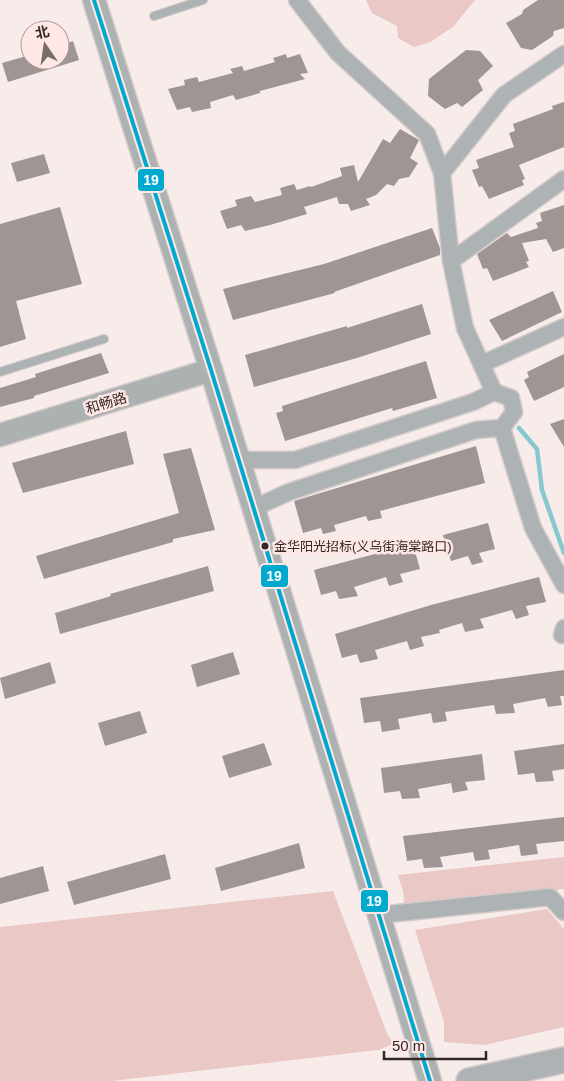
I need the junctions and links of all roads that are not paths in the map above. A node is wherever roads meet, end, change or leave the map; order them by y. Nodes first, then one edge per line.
1 (94, 0) edge
2 (203, 0) edge
3 (297, 0) edge
4 (154, 16) dead end
5 (564, 54) edge
6 (442, 173) junction
7 (564, 179) edge
8 (451, 261) junction
9 (564, 328) edge
10 (104, 338) dead end
11 (482, 364) junction
12 (211, 370) junction
13 (0, 372) edge
14 (494, 392) junction
15 (502, 428) junction
16 (0, 435) edge
17 (239, 460) junction
18 (254, 508) junction
19 (564, 585) edge
20 (564, 912) edge
21 (379, 914) junction
22 (564, 1060) edge
23 (430, 1081) edge
24 (469, 1081) edge

1 - 12 street
2 - 4 lane
3 - 6 street
5 - 6 street
6 - 8 street
7 - 8 street
8 - 11 street
9 - 11 street
10 - 13 lane
11 - 14 street
12 - 16 street, 和畅路
12 - 17 street
14 - 15 street
14 - 17 street
15 - 18 street
15 - 19 street
17 - 18 street
18 - 21 street
20 - 21 street
21 - 23 street
22 - 24 main road

